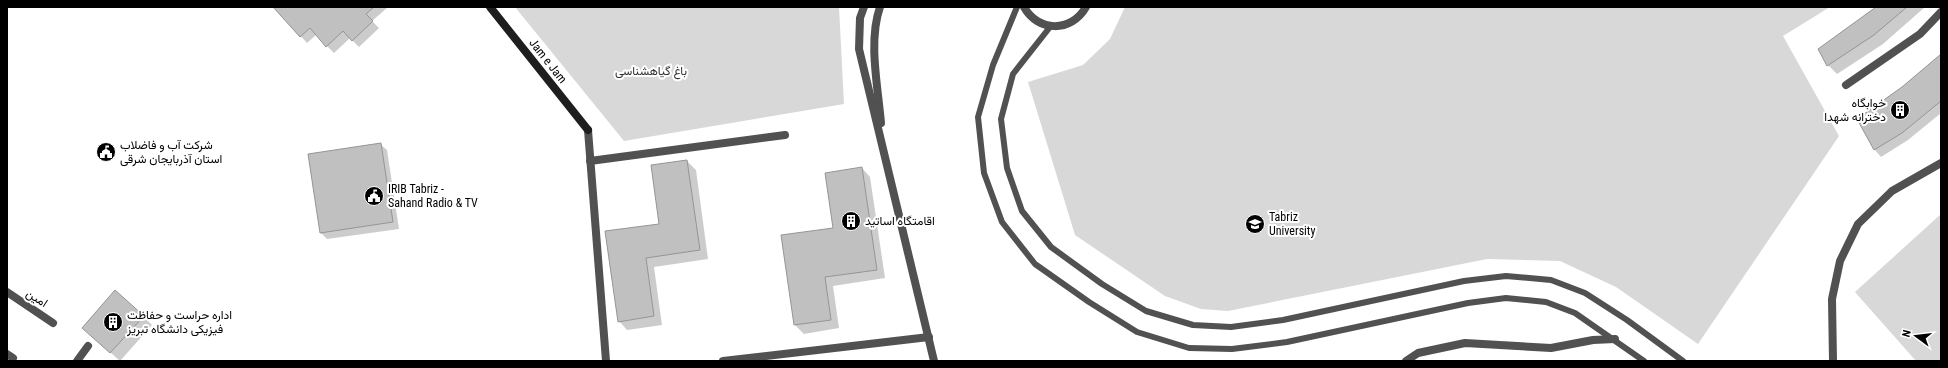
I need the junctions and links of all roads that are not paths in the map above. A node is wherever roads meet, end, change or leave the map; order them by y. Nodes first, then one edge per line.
1 (490, 7) edge
2 (864, 7) edge
3 (880, 7) edge
4 (1016, 7) edge
5 (1024, 7) edge
6 (1086, 7) edge
7 (1941, 12) edge
8 (1050, 27) junction
9 (1846, 85) dead end
10 (785, 135) dead end
11 (884, 150) junction
12 (590, 161) junction
13 (1941, 163) edge
14 (7, 292) edge
15 (53, 323) dead end
16 (929, 336) junction
17 (1615, 339) junction
18 (88, 346) dead end
19 (77, 361) edge
20 (606, 361) edge
21 (723, 361) edge
22 (934, 361) edge
23 (1406, 361) edge
24 (1644, 361) edge
25 (1683, 361) edge
26 (1833, 361) edge

1 - 12 street, Jam e Jam
2 - 11 street
3 - 11 street
4 - 17 lane
5 - 8 street
6 - 8 street
7 - 9 street
8 - 25 lane
10 - 12 street
11 - 16 street
12 - 20 street
13 - 26 street
14 - 15 street, امین
16 - 21 street
16 - 22 street
17 - 23 street
17 - 24 lane
18 - 19 street

